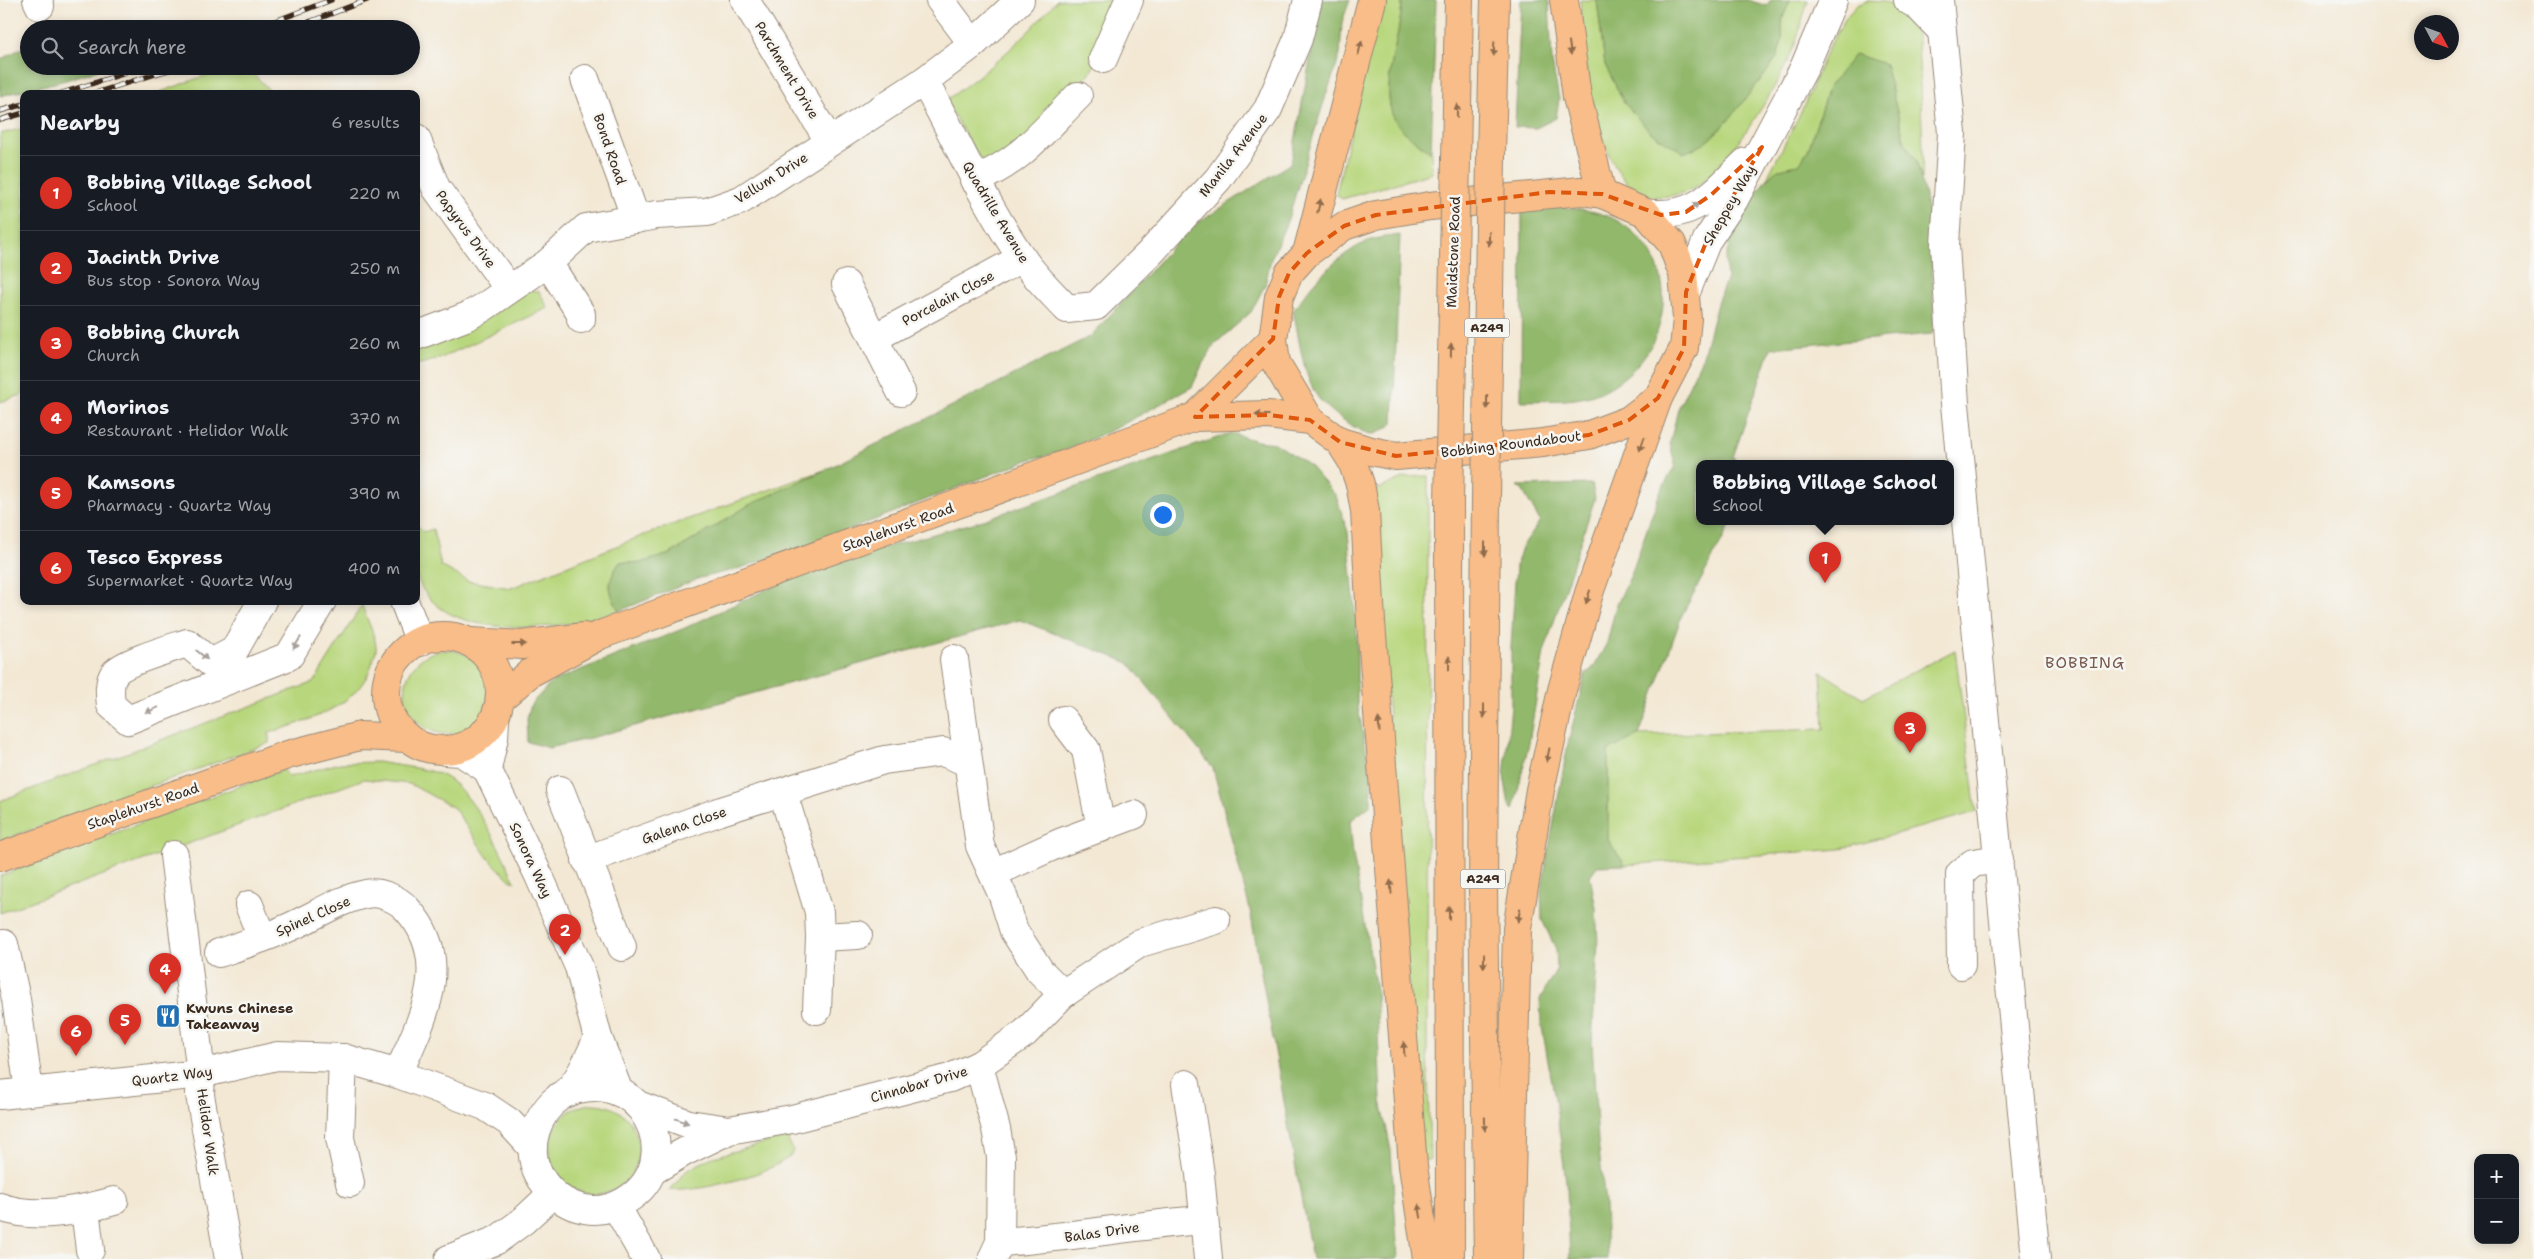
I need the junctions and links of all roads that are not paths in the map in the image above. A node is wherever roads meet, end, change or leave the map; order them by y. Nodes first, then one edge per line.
1 (745, 0) edge
2 (940, 0) edge
3 (1020, 0) edge
4 (1130, 0) edge
5 (1308, 0) edge
6 (1372, 0) edge
7 (1459, 0) edge
8 (1495, 0) edge
9 (1564, 0) edge
10 (1834, 0) edge
11 (1908, 0) edge
12 (1939, 0) edge
13 (1941, 30) junction
14 (973, 44) junction
15 (1103, 59) dead end
16 (585, 79) dead end
17 (924, 81) junction
18 (1078, 96) dead end
19 (829, 141) junction
20 (1762, 147) junction
21 (420, 148) edge
22 (974, 180) junction
23 (1602, 194) junction
24 (1646, 213) junction
25 (636, 219) junction
26 (1307, 253) junction
27 (1022, 258) junction
28 (548, 263) junction
29 (846, 284) dead end
30 (509, 289) junction
31 (1686, 292) junction
32 (1096, 306) joint
33 (581, 319) dead end
34 (420, 334) edge
35 (874, 338) junction
36 (1273, 339) junction
37 (901, 392) dead end
38 (1658, 398) junction
39 (1195, 417) junction
40 (1310, 420) junction
41 (1340, 442) junction
42 (260, 605) edge
43 (320, 605) edge
44 (406, 605) edge
45 (600, 635) junction
46 (420, 642) junction
47 (471, 642) junction
48 (954, 659) dead end
49 (385, 689) junction
50 (498, 709) junction
51 (1063, 720) dead end
52 (406, 738) junction
53 (445, 751) junction
54 (287, 755) junction
55 (967, 762) junction
56 (487, 770) junction
57 (560, 790) dead end
58 (784, 793) junction
59 (1134, 815) dead end
60 (1101, 828) junction
61 (174, 855) dead end
62 (0, 856) edge
63 (1999, 858) junction
64 (586, 860) junction
65 (993, 873) junction
66 (249, 905) dead end
67 (1216, 920) dead end
68 (858, 935) dead end
69 (820, 937) junction
70 (262, 938) junction
71 (4, 944) dead end
72 (622, 947) dead end
73 (219, 953) dead end
74 (1961, 965) dead end
75 (1063, 994) junction
76 (817, 1010) dead end
77 (598, 1038) junction
78 (343, 1058) junction
79 (979, 1066) junction
80 (201, 1074) junction
81 (398, 1074) junction
82 (1186, 1084) dead end
83 (29, 1091) junction
84 (0, 1096) edge
85 (629, 1098) junction
86 (557, 1099) junction
87 (485, 1106) junction
88 (729, 1130) junction
89 (532, 1147) junction
90 (652, 1171) junction
91 (350, 1183) dead end
92 (552, 1194) junction
93 (114, 1201) dead end
94 (616, 1206) junction
95 (0, 1207) edge
96 (85, 1209) junction
97 (1203, 1220) junction
98 (90, 1250) dead end
99 (996, 1251) edge
100 (229, 1259) edge
101 (449, 1259) edge
102 (646, 1259) edge
103 (1208, 1259) edge
104 (1427, 1259) edge
105 (1450, 1259) edge
106 (1488, 1259) edge
107 (1509, 1259) edge
108 (2036, 1259) edge

1 - 19 street, Parchment Drive
2 - 14 street
3 - 14 street, Vellum Drive
4 - 15 street
5 - 32 street, Manila Avenue
26 -> 6 main road
105 -> 7 main road, Maidstone Road / A249, bridge
8 -> 106 main road, A249, bridge
9 -> 23 main road
10 - 20 street, Sheppey Way
11 - 13 street
12 - 13 street
13 - 63 street
14 - 17 street, Vellum Drive
16 - 25 street, Bond Road
17 - 19 street, Vellum Drive
17 - 22 street, Quadrille Avenue
18 - 22 street
19 - 25 street, Vellum Drive
24 -> 20 street, Sheppey Way
20 - 31 street, Sheppey Way
21 - 30 street, Papyrus Drive
22 - 27 street, Quadrille Avenue
23 - 24 main road, Bobbing Roundabout
23 - 26 main road, Bobbing Roundabout
24 - 31 main road, Bobbing Roundabout
25 - 28 street, Vellum Drive
26 - 36 main road, Bobbing Roundabout
27 - 32 street, Quadrille Avenue
27 - 35 street, Porcelain Close
28 - 30 street, Vellum Drive
28 - 33 street
29 - 35 street
30 - 34 street, Vellum Drive
31 - 38 main road, Bobbing Roundabout
35 - 37 street
36 - 39 main road, Staplehurst Road
36 - 40 main road, Bobbing Roundabout
38 - 41 main road, Bobbing Roundabout
38 -> 107 main road
40 -> 39 main road, Staplehurst Road
39 - 45 main road, Staplehurst Road
40 - 41 main road, Bobbing Roundabout
104 -> 41 main road
43 -> 42 street
44 - 46 street
47 -> 45 main road, Staplehurst Road
45 - 50 main road, Staplehurst Road
46 - 47 main road
46 - 49 main road
47 - 50 main road
48 - 55 street
49 - 52 main road
49 - 54 main road, Staplehurst Road
50 - 53 main road
50 - 56 street
51 - 60 street
52 - 53 main road
52 - 54 main road, Staplehurst Road
53 - 56 street, Sonora Way
54 - 62 main road, Staplehurst Road
55 - 58 street, Galena Close
55 - 65 street
56 - 77 street, Sonora Way
57 - 64 street
58 - 64 street, Galena Close
58 - 69 street
59 - 60 street
60 - 65 street
61 - 80 street, Helidor Walk
63 - 74 street
63 - 108 street
64 - 72 street
65 - 75 street
66 - 70 street
67 - 75 street, Cinnabar Drive
68 - 69 street
69 - 76 street
70 - 73 street, Spinel Close
70 - 81 street, Spinel Close
71 - 83 street
75 - 79 street, Cinnabar Drive
77 - 85 street, Sonora Way
77 - 86 street, Sonora Way
78 - 80 street, Quartz Way
78 - 81 street, Quartz Way
78 - 91 street
79 - 88 street, Cinnabar Drive
79 - 99 street, Balas Drive
80 - 83 street, Quartz Way
80 - 100 street, Helidor Walk
81 - 87 street, Quartz Way
82 - 97 street
83 - 84 street, Quartz Way
85 - 86 street
85 -> 88 street, Cinnabar Drive
85 - 90 street, Sonora Way
86 - 87 street, Quartz Way
86 - 89 street, Sonora Way
87 - 89 street, Quartz Way
88 - 90 street, Cinnabar Drive
89 - 92 street, Sonora Way
90 - 94 street, Sonora Way
92 - 94 street, Sonora Way
92 - 101 street
93 - 96 street
94 - 102 street
95 - 96 street
96 - 98 street
97 - 99 street, Balas Drive
97 - 103 street

